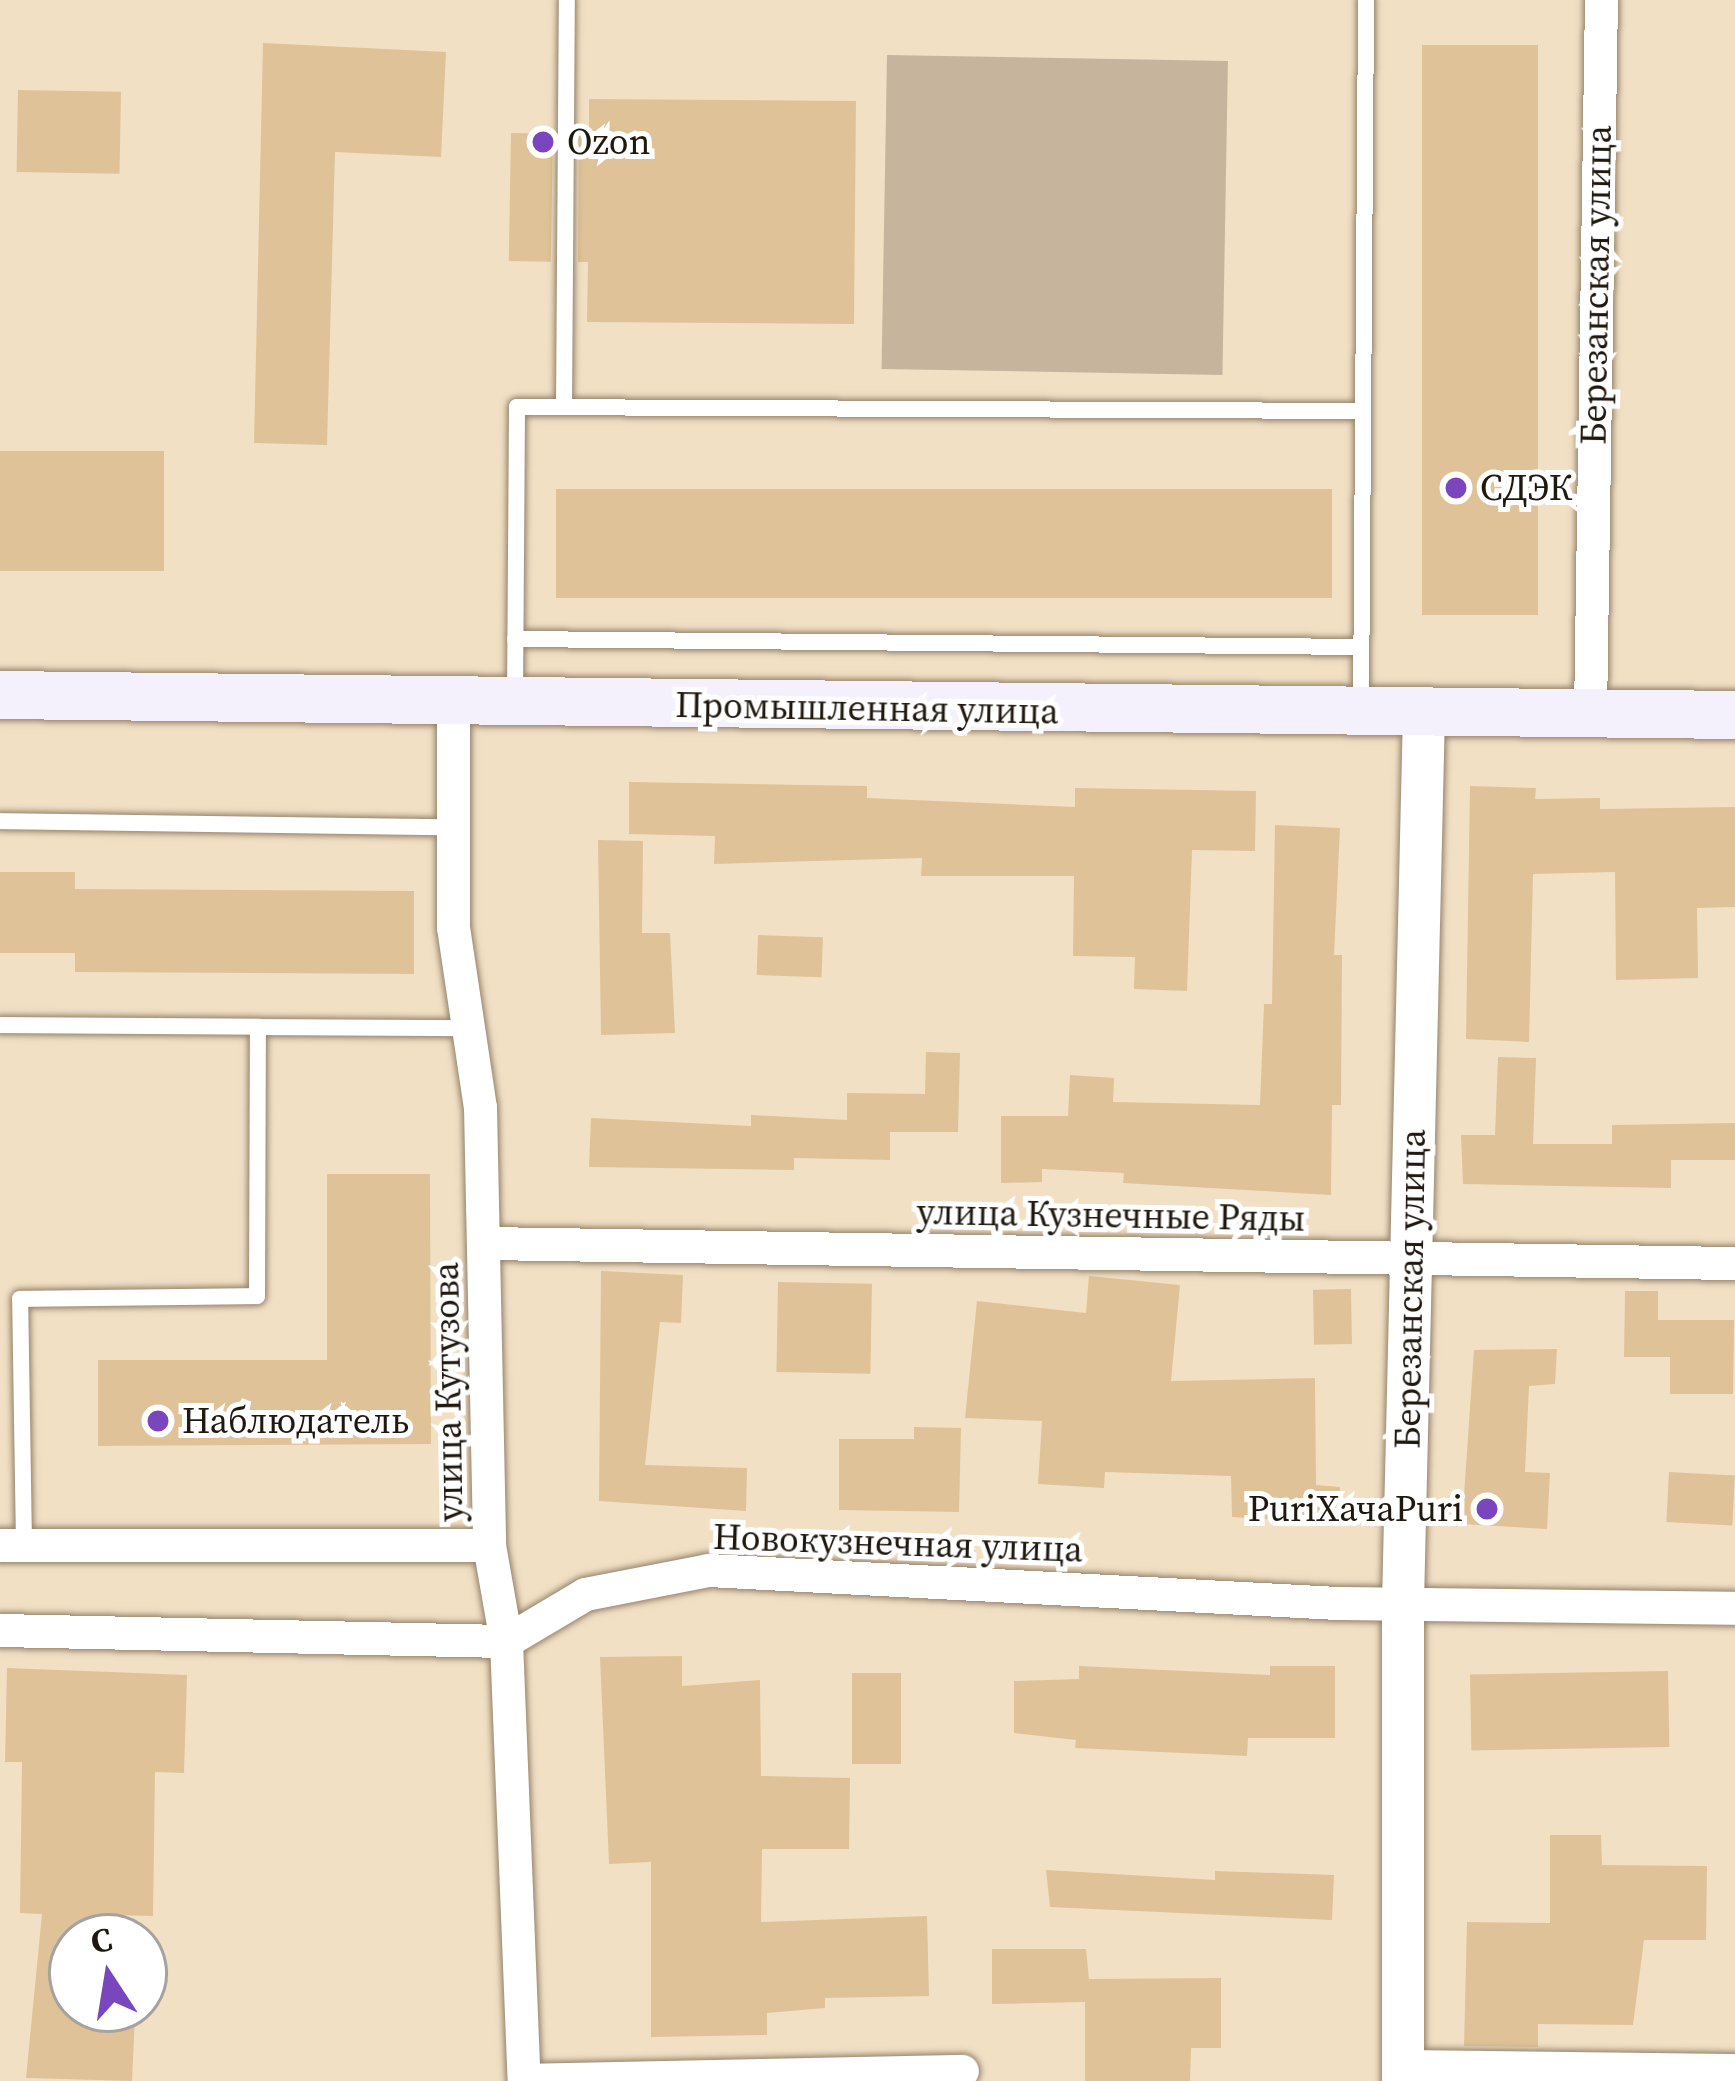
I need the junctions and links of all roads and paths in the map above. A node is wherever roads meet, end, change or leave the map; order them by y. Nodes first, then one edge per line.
1 (567, 0) edge
2 (1366, 0) edge
3 (1600, 0) edge
4 (564, 407) junction
5 (1363, 411) junction
6 (515, 639) junction
7 (1361, 647) junction
8 (0, 695) edge
9 (453, 702) junction
10 (515, 704) junction
11 (1361, 713) junction
12 (1424, 714) junction
13 (1590, 714) junction
14 (1735, 715) edge
15 (0, 820) edge
16 (452, 827) junction
17 (0, 1025) edge
18 (258, 1027) junction
19 (467, 1028) junction
20 (485, 1244) junction
21 (1410, 1259) junction
22 (1735, 1263) edge
23 (12, 1545) edge
24 (489, 1545) junction
25 (1403, 1603) junction
26 (1735, 1608) edge
27 (0, 1630) edge
28 (506, 1640) junction
29 (1735, 2070) edge
30 (962, 2071) dead end
31 (1403, 2074) edge
32 (524, 2080) edge

1 - 4 lane
2 - 5 lane
3 - 13 street, Березанская улица
4 - 5 lane
4 - 6 lane
5 - 7 lane
6 - 7 lane
6 - 10 lane
7 - 11 lane
8 - 9 main road, Промышленная улица
9 - 10 main road, Промышленная улица
9 - 16 street, улица Кутузова
10 - 11 main road, Промышленная улица
11 - 12 main road, Промышленная улица
12 - 13 main road, Промышленная улица
12 - 21 street, Березанская улица
13 - 14 main road, Промышленная улица
15 - 16 lane
16 - 19 street, улица Кутузова
17 - 18 lane
18 - 19 lane
18 - 23 lane
19 - 20 street, улица Кутузова
20 - 21 street, улица Кузнечные Ряды
20 - 24 street, улица Кутузова
21 - 22 street, улица Кузнечные Ряды
21 - 25 street, Березанская улица
23 - 24 street
24 - 28 street, улица Кутузова
25 - 26 street, Новокузнечная улица
25 - 28 street, Новокузнечная улица
25 - 31 street, Березанская улица
27 - 28 street
28 - 32 street, улица Кутузова
29 - 31 street
30 - 32 street

